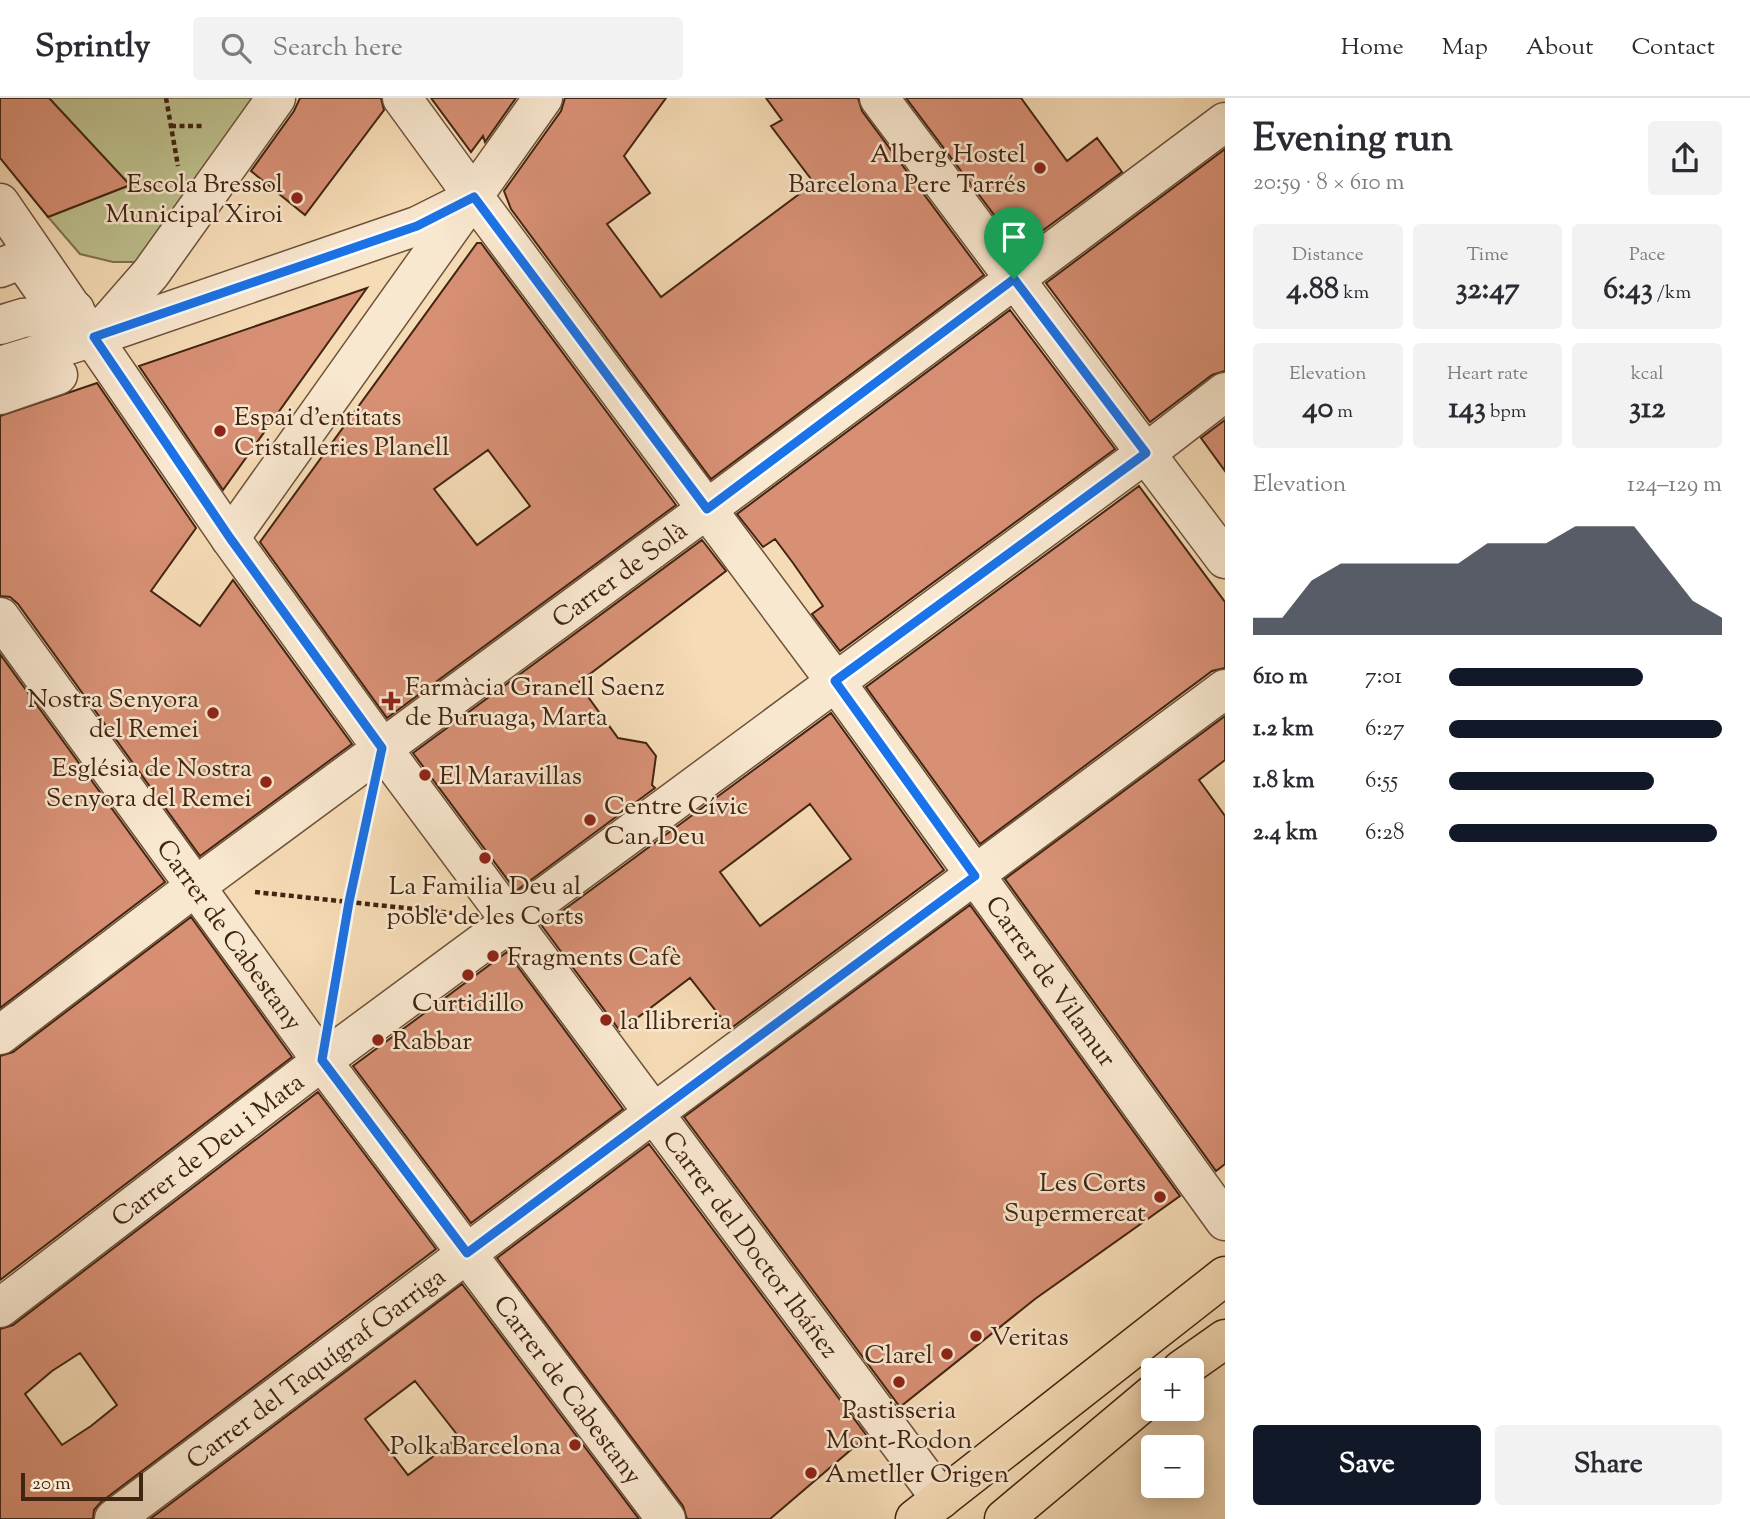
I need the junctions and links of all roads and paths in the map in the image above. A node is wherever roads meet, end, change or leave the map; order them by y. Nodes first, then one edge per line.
1 (276, 98) edge
2 (402, 98) edge
3 (544, 98) edge
4 (879, 98) edge
5 (1225, 122) edge
6 (171, 126) dead end
7 (198, 126) dead end
8 (474, 197) junction
9 (0, 203) edge
10 (11, 264) edge
11 (1014, 279) junction
12 (0, 325) edge
13 (81, 333) junction
14 (0, 366) edge
15 (1225, 392) edge
16 (0, 395) edge
17 (1146, 453) junction
18 (707, 509) junction
19 (230, 538) junction
20 (1225, 559) edge
21 (0, 617) edge
22 (835, 681) junction
23 (1225, 689) edge
24 (382, 748) junction
25 (975, 876) junction
26 (196, 886) junction
27 (349, 902) junction
28 (512, 920) junction
29 (0, 1035) edge
30 (322, 1060) junction
31 (655, 1112) junction
32 (1225, 1221) edge
33 (467, 1253) junction
34 (1225, 1276) edge
35 (0, 1308) edge
36 (1225, 1339) edge
37 (1198, 1358) edge
38 (1141, 1404) edge
39 (928, 1509) edge
40 (114, 1519) edge
41 (666, 1519) edge
42 (1004, 1519) edge

1 - 13 street
2 - 8 street, Carrer de Vilamur
3 - 8 street
4 - 11 street
5 - 11 street, Carrer de Solà
6 - 7 path
8 - 13 street
8 - 18 street, Carrer de Vilamur
8 - 19 street
9 - 13 street, Carrer del Doctor Ibáñez
10 - 13 street, Carrer del Doctor Ibáñez
11 - 17 street
11 - 18 street, Carrer de Solà
12 - 13 street
13 - 14 street
13 - 16 street
13 - 19 street, Carrer del Doctor Ibáñez
15 - 17 street, Carrer de Deu i Mata
17 - 20 street
17 - 22 street, Carrer de Deu i Mata
18 - 22 street, Carrer de Vilamur
18 - 24 street, Carrer de Solà
19 - 24 street, Carrer del Doctor Ibáñez
21 - 26 street, Carrer de Cabestany
22 - 25 street, Carrer de Vilamur
22 - 28 street, Carrer de Deu i Mata
23 - 25 street, Carrer del Taquígraf Garriga
24 - 26 street, Carrer de Solà
24 - 27 path
24 - 28 street, Carrer del Doctor Ibáñez
25 - 31 street, Carrer del Taquígraf Garriga
25 - 32 street, Carrer de Vilamur
26 - 27 path
26 - 29 street, Carrer de Solà
26 - 30 street, Carrer de Cabestany
27 - 28 path
27 - 30 path
28 - 30 street, Carrer de Deu i Mata
28 - 31 street, Carrer del Doctor Ibáñez
30 - 33 street, Carrer de Cabestany
30 - 35 street, Carrer de Deu i Mata
31 - 33 street, Carrer del Taquígraf Garriga
31 - 39 street, Carrer del Doctor Ibáñez
33 - 40 street, Carrer del Taquígraf Garriga
33 - 41 street, Carrer de Cabestany
34 - 39 main road
36 - 37 main road
38 - 42 main road

